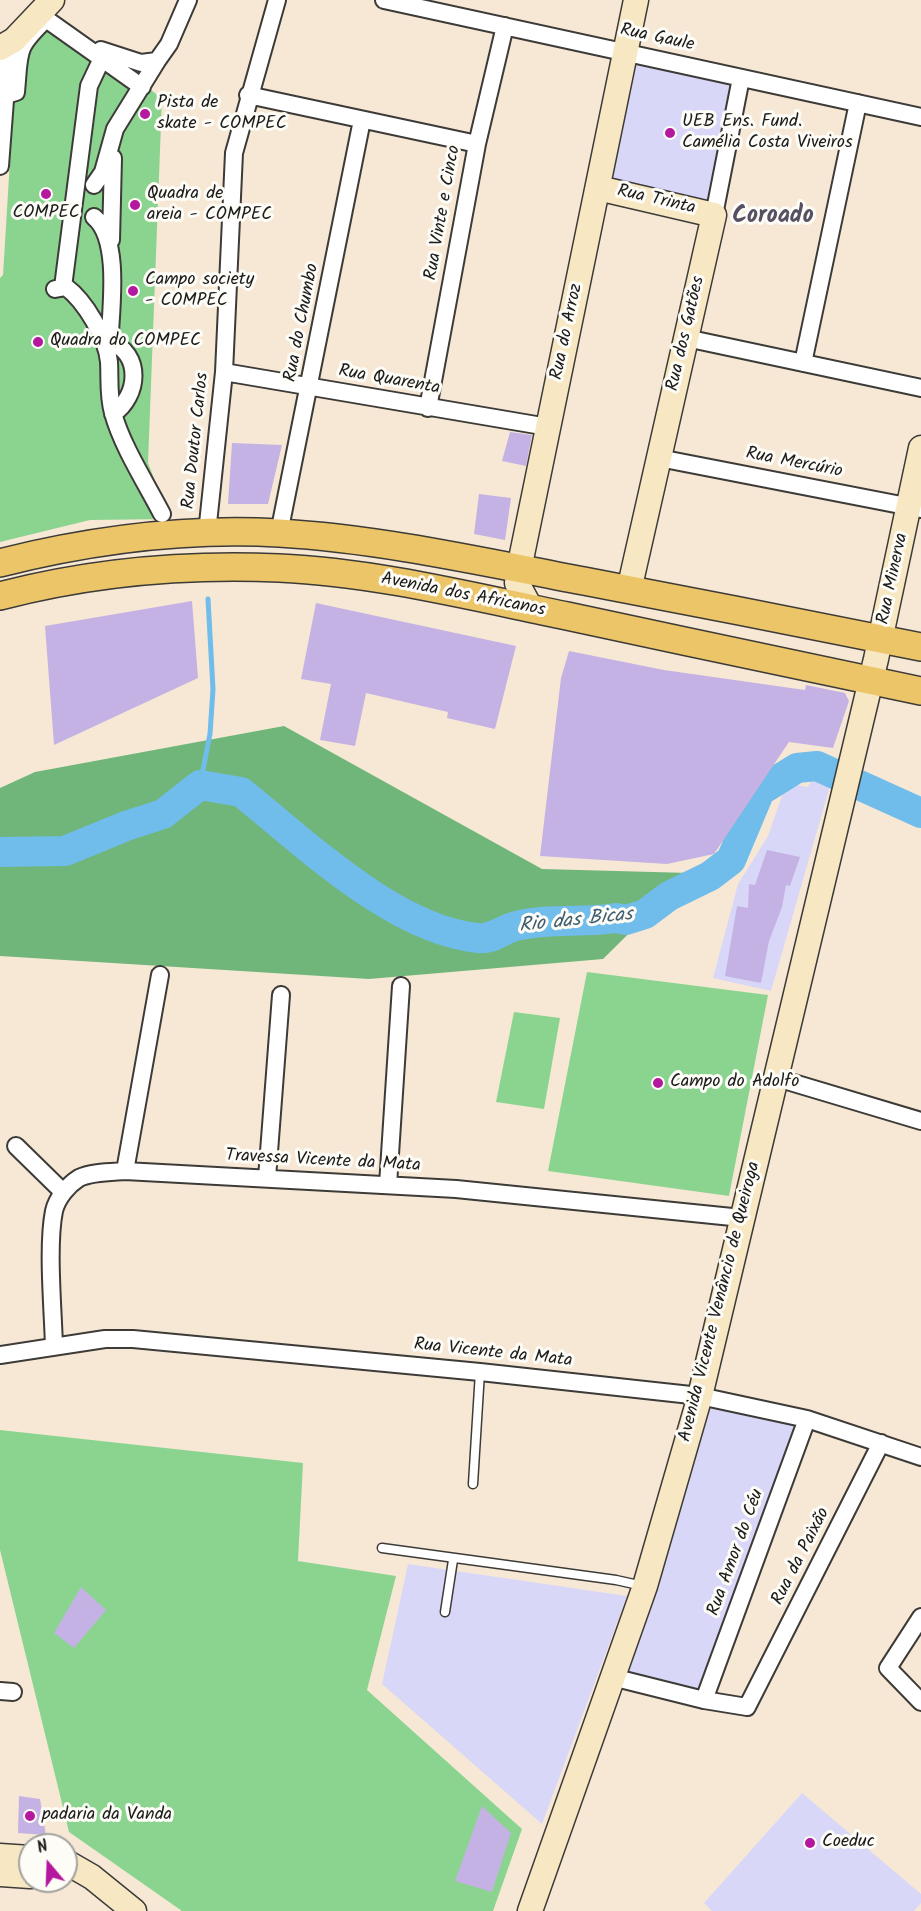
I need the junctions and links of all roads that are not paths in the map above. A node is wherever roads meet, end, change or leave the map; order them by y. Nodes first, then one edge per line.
1 (188, 0) edge
2 (277, 0) edge
3 (384, 0) edge
4 (636, 0) edge
5 (47, 5) edge
6 (505, 26) junction
7 (6, 45) edge
8 (626, 53) junction
9 (104, 55) junction
10 (157, 60) junction
11 (741, 78) junction
12 (142, 87) junction
13 (248, 95) junction
14 (6, 96) junction
15 (858, 103) junction
16 (921, 117) edge
17 (362, 120) junction
18 (114, 136) junction
19 (477, 144) junction
20 (0, 166) edge
21 (86, 185) junction
22 (598, 188) junction
23 (74, 214) junction
24 (714, 215) junction
25 (94, 217) junction
26 (111, 257) junction
27 (686, 338) junction
28 (109, 342) junction
29 (109, 359) junction
30 (803, 363) junction
31 (224, 372) junction
32 (310, 387) junction
33 (921, 388) edge
34 (428, 408) junction
35 (113, 414) junction
36 (548, 427) junction
37 (921, 448) edge
38 (659, 458) junction
39 (915, 508) edge
40 (162, 514) dead end
41 (207, 533) junction
42 (279, 533) junction
43 (0, 563) edge
44 (519, 569) junction
45 (629, 590) junction
46 (0, 596) edge
47 (531, 609) junction
48 (820, 626) junction
49 (881, 639) junction
50 (921, 647) edge
51 (871, 681) junction
52 (921, 691) edge
53 (160, 975) dead end
54 (401, 986) dead end
55 (281, 995) dead end
56 (777, 1078) junction
57 (921, 1121) edge
58 (16, 1146) dead end
59 (125, 1171) junction
60 (267, 1178) junction
61 (388, 1185) junction
62 (63, 1192) junction
63 (742, 1218) junction
64 (54, 1347) junction
65 (0, 1355) edge
66 (480, 1372) junction
67 (700, 1396) junction
68 (807, 1419) junction
69 (881, 1443) junction
70 (921, 1457) edge
71 (473, 1484) dead end
72 (382, 1548) dead end
73 (453, 1560) junction
74 (645, 1586) junction
75 (445, 1612) dead end
76 (921, 1617) edge
77 (612, 1677) junction
78 (704, 1700) junction
79 (921, 1702) edge
80 (0, 1856) edge
81 (18, 1857) edge
82 (78, 1869) edge
83 (0, 1874) edge
84 (18, 1875) edge
85 (78, 1885) edge
86 (134, 1911) edge
87 (531, 1911) edge

1 - 10 street
2 - 13 street, Rua Doutor Carlos
3 - 6 street, Rua Gaule
4 - 8 street, Rua do Arroz
5 - 7 street
5 - 9 street
6 - 8 street, Rua Gaule
6 - 19 street, Rua Vinte e Cinco
7 - 14 street
8 - 11 street, Rua Gaule
8 - 22 street, Rua do Arroz
9 - 10 street
9 - 12 street
9 - 14 street
9 - 21 street
10 - 12 street
11 - 15 street, Rua Gaule
11 - 24 street, Rua dos Gatões
12 - 18 street
13 - 17 street
13 - 31 street, Rua Doutor Carlos
14 - 20 street
15 - 16 street, Rua Gaule
15 - 30 street
17 - 19 street
17 - 32 street, Rua do Chumbo
18 - 21 street
18 - 26 street
19 - 34 street, Rua Vinte e Cinco
21 - 23 street
21 - 25 street
22 - 24 street, Rua Trinta
22 - 36 street, Rua do Arroz
23 - 25 street
23 - 29 street
24 - 27 street, Rua dos Gatões
25 - 26 street
26 - 28 street
27 - 30 street
27 - 38 street, Rua dos Gatões
28 - 29 street
28 - 35 street
29 - 35 street
30 - 33 street
31 - 32 street, Rua Quarenta
31 - 41 street, Rua Doutor Carlos
32 - 34 street, Rua Quarenta
32 - 42 street, Rua do Chumbo
34 - 36 street, Rua Quarenta
35 - 40 street
36 - 44 street, Rua do Arroz
37 - 39 street, Rua Minerva
38 - 39 street, Rua Mercúrio
38 - 45 street, Rua dos Gatões
39 - 49 street, Rua Minerva
41 - 42 main road, Avenida dos Africanos
41 - 43 main road, Avenida dos Africanos
42 - 44 main road, Avenida dos Africanos
44 - 45 main road, Avenida dos Africanos
44 - 47 street, Rua do Arroz
45 - 48 main road, Avenida dos Africanos
46 - 47 main road, Avenida dos Africanos
47 - 51 main road, Avenida dos Africanos
48 - 49 main road, Avenida dos Africanos
48 - 51 main road
49 - 50 main road, Avenida dos Africanos
49 - 51 street, Rua Minerva
51 - 52 main road, Avenida dos Africanos
51 - 56 street, Avenida Vicente Venâncio de Queiroga
53 - 59 street
54 - 61 street
55 - 60 street
56 - 57 street
56 - 63 street, Avenida Vicente Venâncio de Queiroga
58 - 62 street
59 - 60 street, Travessa Vicente da Mata
59 - 62 street, Travessa Vicente da Mata
60 - 61 street, Travessa Vicente da Mata
61 - 63 street, Travessa Vicente da Mata
62 - 64 street
63 - 67 street, Avenida Vicente Venâncio de Queiroga
64 - 65 street, Rua Vicente da Mata
64 - 66 street, Rua Vicente da Mata
66 - 67 street, Rua Vicente da Mata
66 - 71 lane
67 - 68 street, Rua Vicente da Mata
67 - 74 street, Avenida Vicente Venâncio de Queiroga
68 - 69 street, Rua Vicente da Mata
68 - 78 street, Rua Amor do Céu
69 - 70 street, Rua Vicente da Mata
69 - 78 street, Rua da Paixão
72 - 73 lane
73 - 74 lane
73 - 75 lane
74 - 77 street, Avenida Vicente Venâncio de Queiroga
76 - 79 street
77 - 78 street
77 - 87 street, Avenida Vicente Venâncio de Queiroga
80 - 81 street
82 - 86 street
83 - 84 street
85 - 86 street

